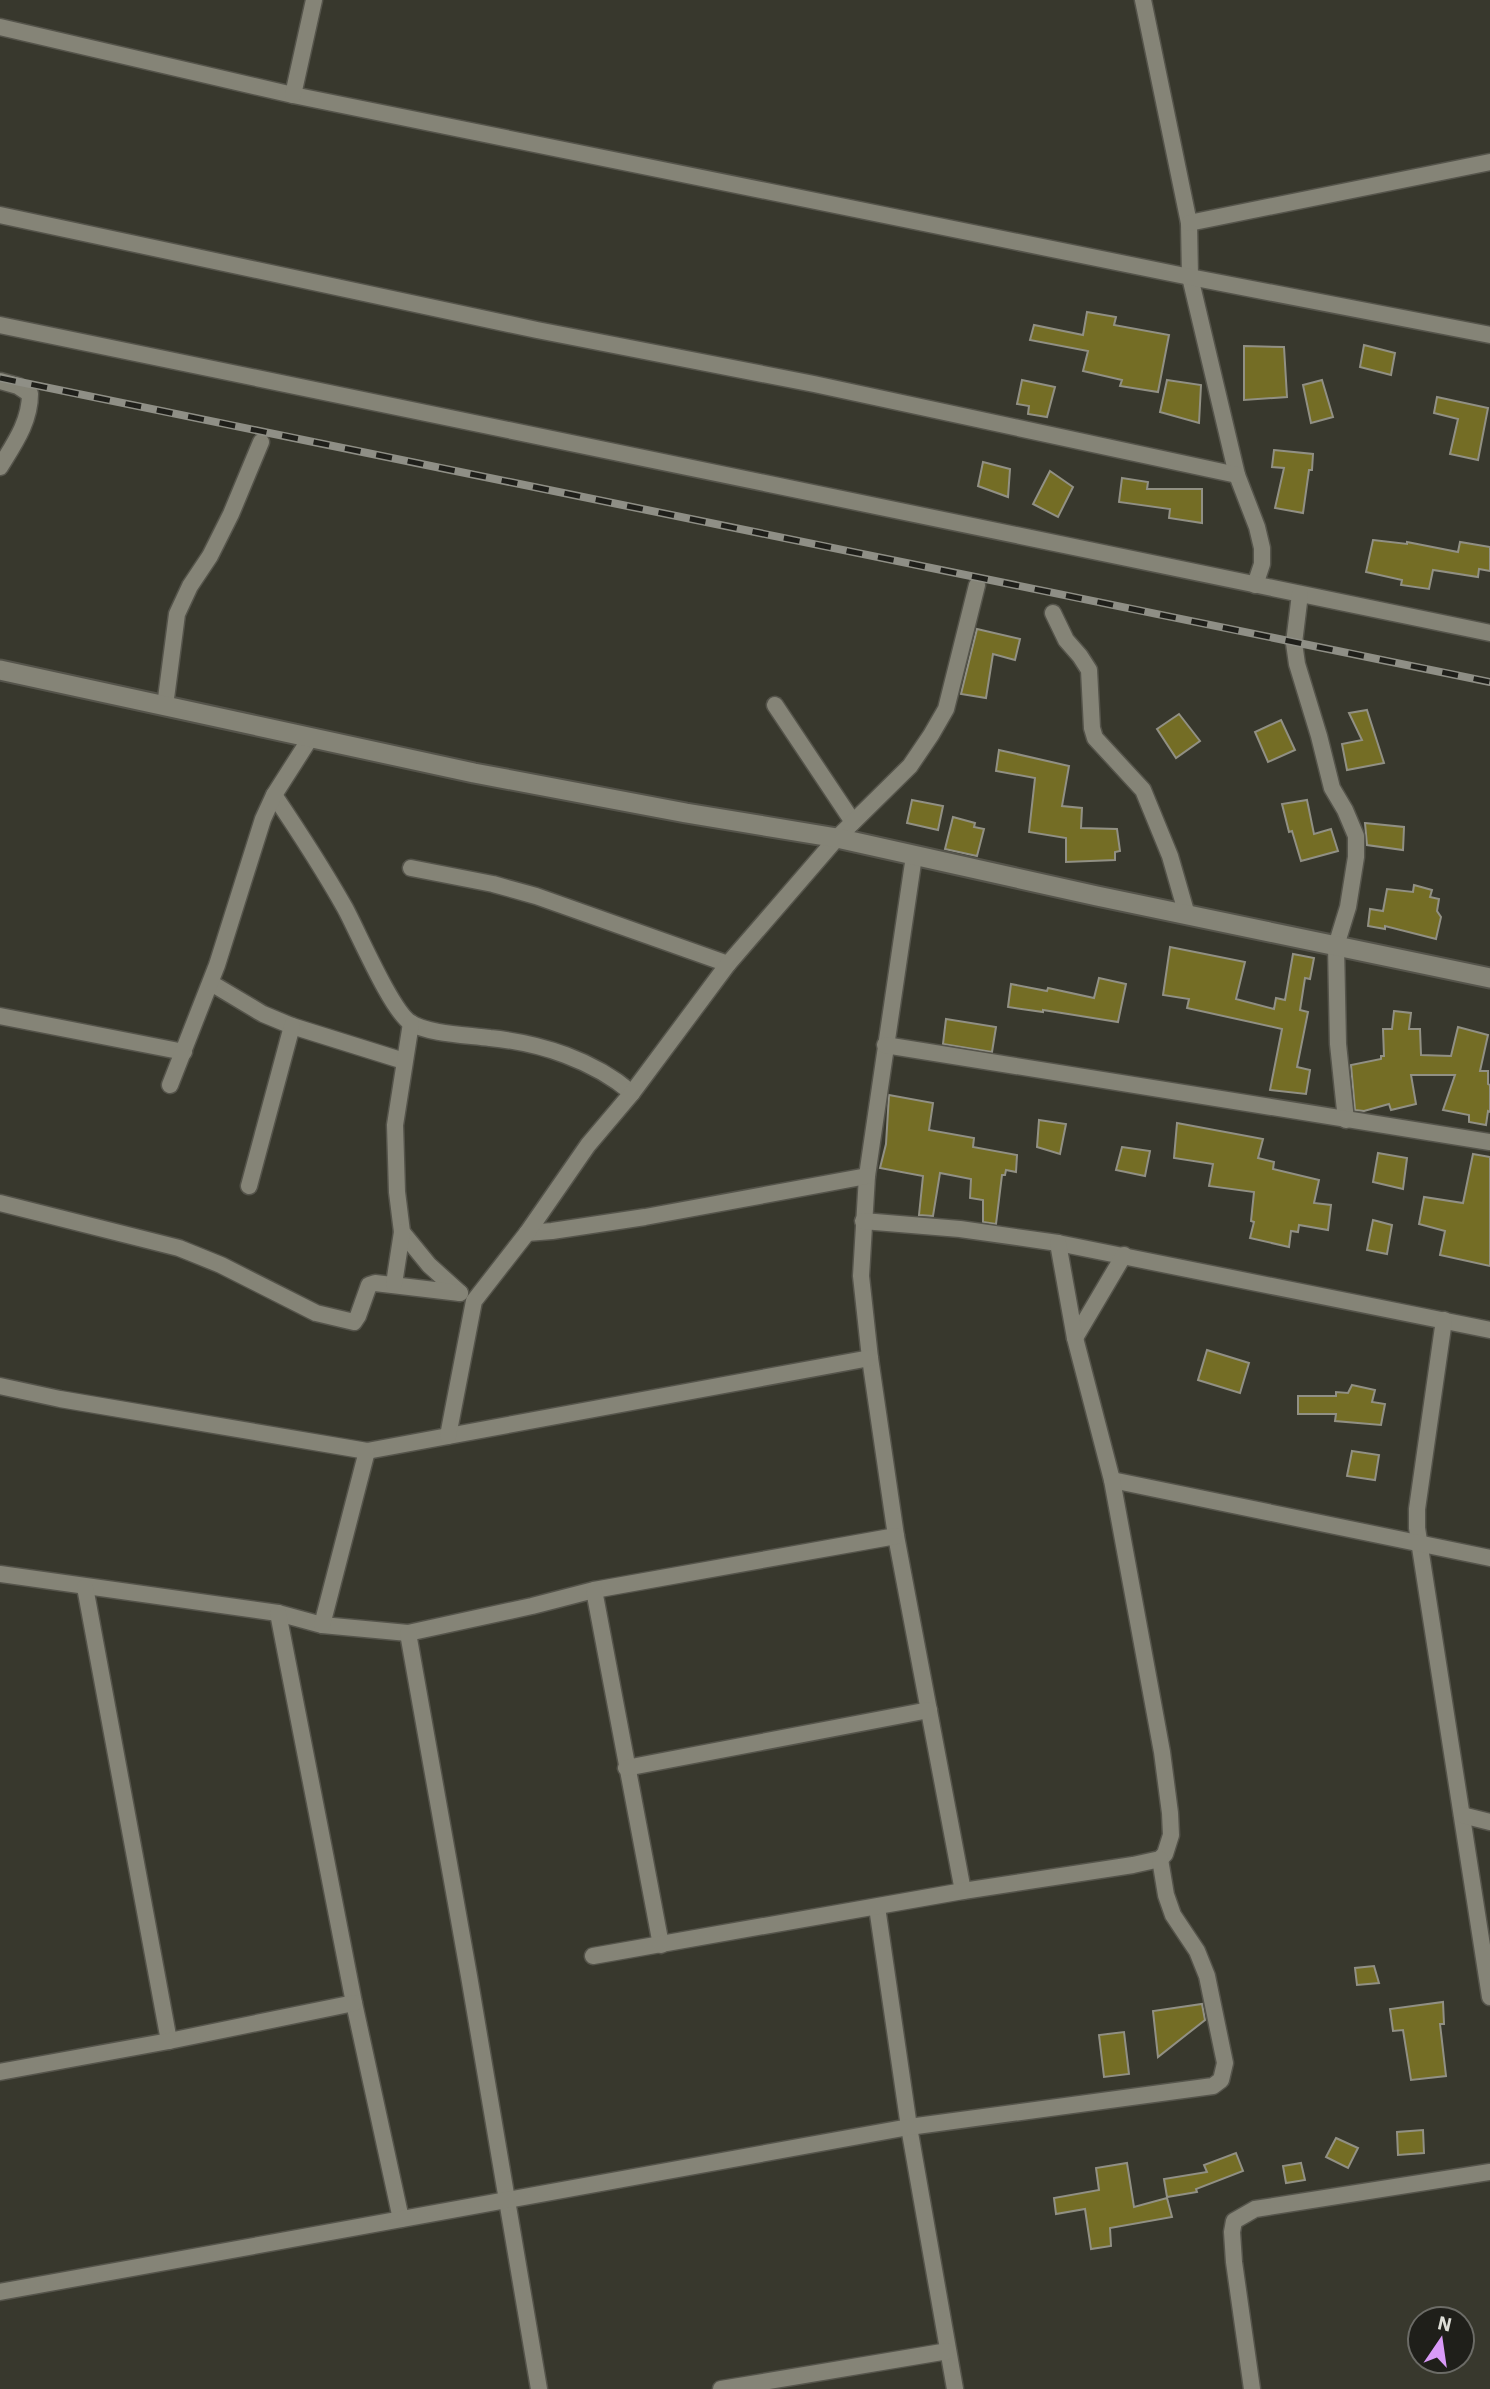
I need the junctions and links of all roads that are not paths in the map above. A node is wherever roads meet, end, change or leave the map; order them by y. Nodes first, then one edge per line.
1 (314, 0) edge
2 (1143, 0) edge
3 (0, 27) edge
4 (293, 95) junction
5 (1490, 162) edge
6 (0, 215) edge
7 (1189, 223) junction
8 (1190, 277) junction
9 (0, 325) edge
10 (1490, 335) edge
11 (0, 381) edge
12 (261, 442) dead end
13 (0, 467) edge
14 (1237, 475) junction
15 (1255, 584) junction
16 (977, 585) dead end
17 (1300, 594) junction
18 (1053, 613) dead end
19 (1490, 633) edge
20 (0, 670) edge
21 (775, 705) dead end
22 (165, 706) junction
23 (310, 737) junction
24 (274, 795) junction
25 (853, 822) junction
26 (837, 838) junction
27 (914, 856) junction
28 (411, 868) dead end
29 (1186, 915) junction
30 (1336, 946) junction
31 (728, 964) junction
32 (1490, 978) edge
33 (211, 983) junction
34 (0, 1016) edge
35 (411, 1023) junction
36 (292, 1026) junction
37 (885, 1045) junction
38 (184, 1052) junction
39 (404, 1061) junction
40 (170, 1085) dead end
41 (632, 1093) junction
42 (1346, 1120) junction
43 (1490, 1142) edge
44 (867, 1176) junction
45 (249, 1186) dead end
46 (0, 1203) edge
47 (863, 1221) junction
48 (402, 1232) junction
49 (527, 1233) junction
50 (1058, 1243) junction
51 (1124, 1255) junction
52 (394, 1283) junction
53 (467, 1297) junction
54 (1444, 1320) junction
55 (1490, 1330) edge
56 (1075, 1338) junction
57 (870, 1358) junction
58 (0, 1386) edge
59 (448, 1436) junction
60 (367, 1451) junction
61 (1112, 1480) junction
62 (896, 1536) junction
63 (1421, 1545) junction
64 (1490, 1558) edge
65 (0, 1574) edge
66 (85, 1587) junction
67 (594, 1590) junction
68 (278, 1613) junction
69 (322, 1625) junction
70 (408, 1633) junction
71 (929, 1710) junction
72 (626, 1768) junction
73 (1462, 1815) junction
74 (1490, 1822) edge
75 (1160, 1859) junction
76 (963, 1891) junction
77 (877, 1907) junction
78 (661, 1945) junction
79 (593, 1956) dead end
80 (1490, 1997) edge
81 (354, 2003) junction
82 (169, 2041) junction
83 (0, 2072) edge
84 (909, 2127) junction
85 (1490, 2172) edge
86 (508, 2199) junction
87 (401, 2219) junction
88 (0, 2292) edge
89 (948, 2351) junction
90 (539, 2389) edge
91 (721, 2389) edge
92 (955, 2389) edge
93 (1252, 2389) edge

1 - 4 street
2 - 7 street
3 - 4 street
4 - 8 street
5 - 7 street
6 - 14 street
7 - 8 street
8 - 10 street
8 - 14 street
9 - 15 street
11 - 13 street
12 - 22 street
14 - 15 street
15 - 17 street
16 - 25 street
17 - 19 street
17 - 30 street
18 - 29 street
20 - 22 street
21 - 25 street
22 - 23 street
23 - 24 street
23 - 26 street
24 - 33 street
24 - 35 street
25 - 26 street
26 - 27 street
26 - 31 street
27 - 29 street
27 - 37 street
28 - 31 street
29 - 30 street
30 - 32 street
30 - 42 street
31 - 41 street
33 - 36 street
33 - 38 street
34 - 38 street
35 - 39 street
35 - 41 street
36 - 39 street
36 - 45 street
37 - 42 street
37 - 44 street
38 - 40 street
39 - 48 street
41 - 49 street
42 - 43 street
44 - 47 street
44 - 49 street
46 - 52 street
47 - 50 street
47 - 57 street
48 - 52 street
48 - 53 street
49 - 53 street
50 - 51 street
50 - 56 street
51 - 54 street
51 - 56 street
52 - 53 street
53 - 59 street
54 - 55 street
54 - 63 street
56 - 61 street
57 - 59 street
57 - 62 street
58 - 60 street
59 - 60 street
60 - 69 street
61 - 63 street
61 - 75 street
62 - 67 street
62 - 71 street
63 - 64 street
63 - 73 street
65 - 66 street
66 - 68 street
66 - 82 street
67 - 70 street
67 - 72 street
68 - 69 street
68 - 81 street
69 - 70 street
70 - 86 street
71 - 72 street
71 - 76 street
72 - 78 street
73 - 74 street
73 - 80 street
75 - 76 street
75 - 84 street
76 - 77 street
77 - 78 street
77 - 84 street
78 - 79 street
81 - 82 street
81 - 87 street
82 - 83 street
84 - 86 street
84 - 89 street
85 - 93 street
86 - 87 street
86 - 90 street
87 - 88 street
89 - 91 street
89 - 92 street

